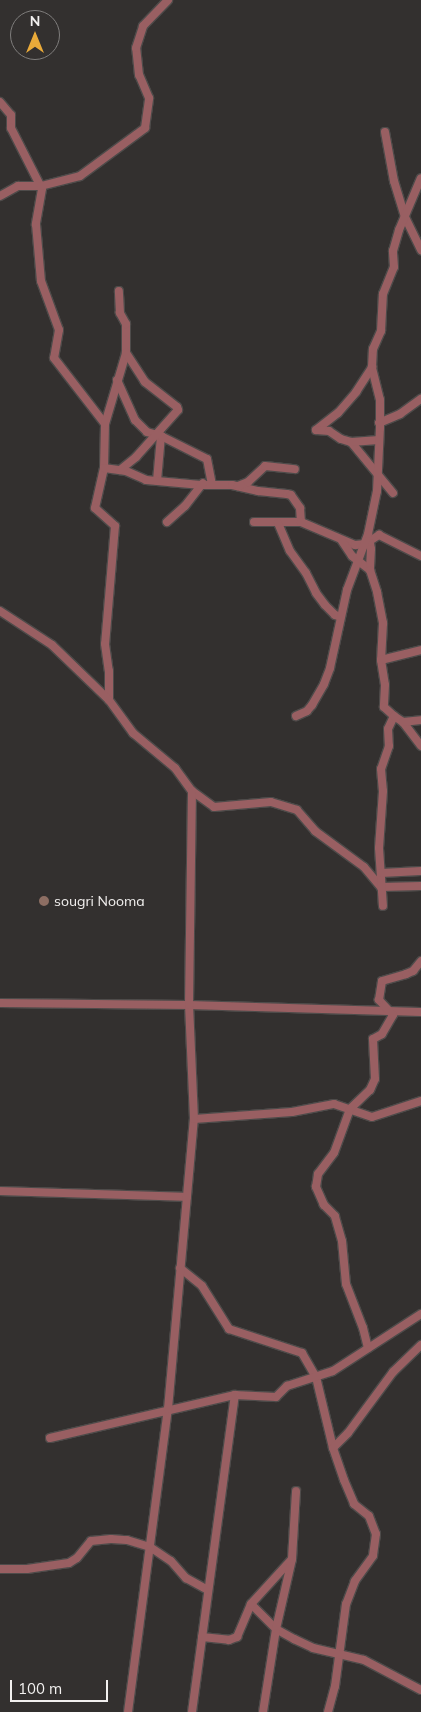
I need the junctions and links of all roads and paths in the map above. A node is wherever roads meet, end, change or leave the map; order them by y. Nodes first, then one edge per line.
1 (168, 0) edge
2 (0, 102) edge
3 (385, 132) dead end
4 (421, 178) edge
5 (40, 186) junction
6 (0, 196) edge
7 (404, 218) junction
8 (421, 250) edge
9 (120, 291) dead end
10 (126, 353) junction
11 (372, 367) junction
12 (118, 380) junction
13 (421, 399) edge
14 (379, 423) junction
15 (105, 424) junction
16 (157, 435) junction
17 (379, 440) junction
18 (351, 442) junction
19 (104, 468) junction
20 (295, 469) dead end
21 (120, 470) junction
22 (208, 472) junction
23 (378, 472) junction
24 (157, 481) junction
25 (212, 484) junction
26 (201, 485) junction
27 (238, 486) junction
28 (393, 493) dead end
29 (167, 522) dead end
30 (254, 522) dead end
31 (301, 522) junction
32 (278, 523) junction
33 (340, 540) junction
34 (365, 544) junction
35 (421, 556) edge
36 (358, 561) junction
37 (370, 570) junction
38 (0, 612) edge
39 (341, 617) junction
40 (421, 650) edge
41 (381, 660) junction
42 (109, 700) junction
43 (296, 716) dead end
44 (394, 716) junction
45 (421, 720) edge
46 (403, 722) junction
47 (421, 746) edge
48 (192, 791) junction
49 (421, 871) edge
50 (381, 873) junction
51 (421, 886) edge
52 (381, 887) junction
53 (383, 906) dead end
54 (421, 961) edge
55 (0, 1003) edge
56 (189, 1005) junction
57 (392, 1011) junction
58 (421, 1012) edge
59 (421, 1101) edge
60 (350, 1110) junction
61 (194, 1119) junction
62 (0, 1191) edge
63 (187, 1197) junction
64 (180, 1268) junction
65 (421, 1314) edge
66 (421, 1345) edge
67 (368, 1348) junction
68 (316, 1376) junction
69 (235, 1395) junction
70 (168, 1409) junction
71 (50, 1438) dead end
72 (333, 1448) junction
73 (296, 1491) dead end
74 (150, 1548) junction
75 (292, 1559) junction
76 (0, 1569) edge
77 (208, 1590) junction
78 (251, 1604) junction
79 (276, 1629) junction
80 (202, 1636) junction
81 (338, 1653) junction
82 (421, 1690) edge
83 (128, 1712) edge
84 (192, 1712) edge
85 (263, 1712) edge
86 (328, 1712) edge

1 - 5 street
2 - 5 street
3 - 7 street
4 - 7 street
5 - 6 street
5 - 15 street
7 - 8 street
7 - 11 street
9 - 10 street
10 - 12 street
10 - 16 street
11 - 14 street
11 - 18 street
12 - 15 street
12 - 16 street
13 - 14 street
14 - 17 street
15 - 19 street
16 - 21 street
16 - 22 street
16 - 24 street
17 - 18 street
17 - 23 street
18 - 23 street
19 - 21 street
19 - 42 street
20 - 27 street
21 - 24 street
22 - 25 street
22 - 26 street
23 - 28 street
23 - 34 street
24 - 26 street
25 - 26 street
25 - 27 street
26 - 29 street
27 - 31 street
30 - 32 street
31 - 32 street
31 - 33 street
32 - 39 street
33 - 34 street
33 - 36 street
34 - 35 street
34 - 36 street
34 - 37 street
36 - 37 street
36 - 39 street
37 - 41 street
38 - 42 street
39 - 43 street
40 - 41 street
41 - 44 street
42 - 48 street
44 - 46 street
44 - 50 street
45 - 46 street
46 - 47 street
48 - 52 street
48 - 56 street
49 - 50 street
50 - 52 street
51 - 52 street
52 - 53 street
54 - 57 street
55 - 56 street
56 - 57 street
56 - 61 street
57 - 58 street
57 - 60 street
59 - 60 street
60 - 61 street
60 - 67 street
61 - 63 street
62 - 63 street
63 - 64 street
64 - 68 street
64 - 70 street
65 - 67 street
66 - 72 street
67 - 68 street
68 - 69 street
68 - 72 street
69 - 70 street
69 - 77 street
70 - 71 street
70 - 74 street
72 - 81 street
73 - 75 street
74 - 76 street
74 - 77 street
74 - 83 street
75 - 78 street
75 - 79 street
77 - 80 street
78 - 79 street
78 - 80 street
79 - 81 street
79 - 85 street
80 - 84 street
81 - 82 street
81 - 86 street

